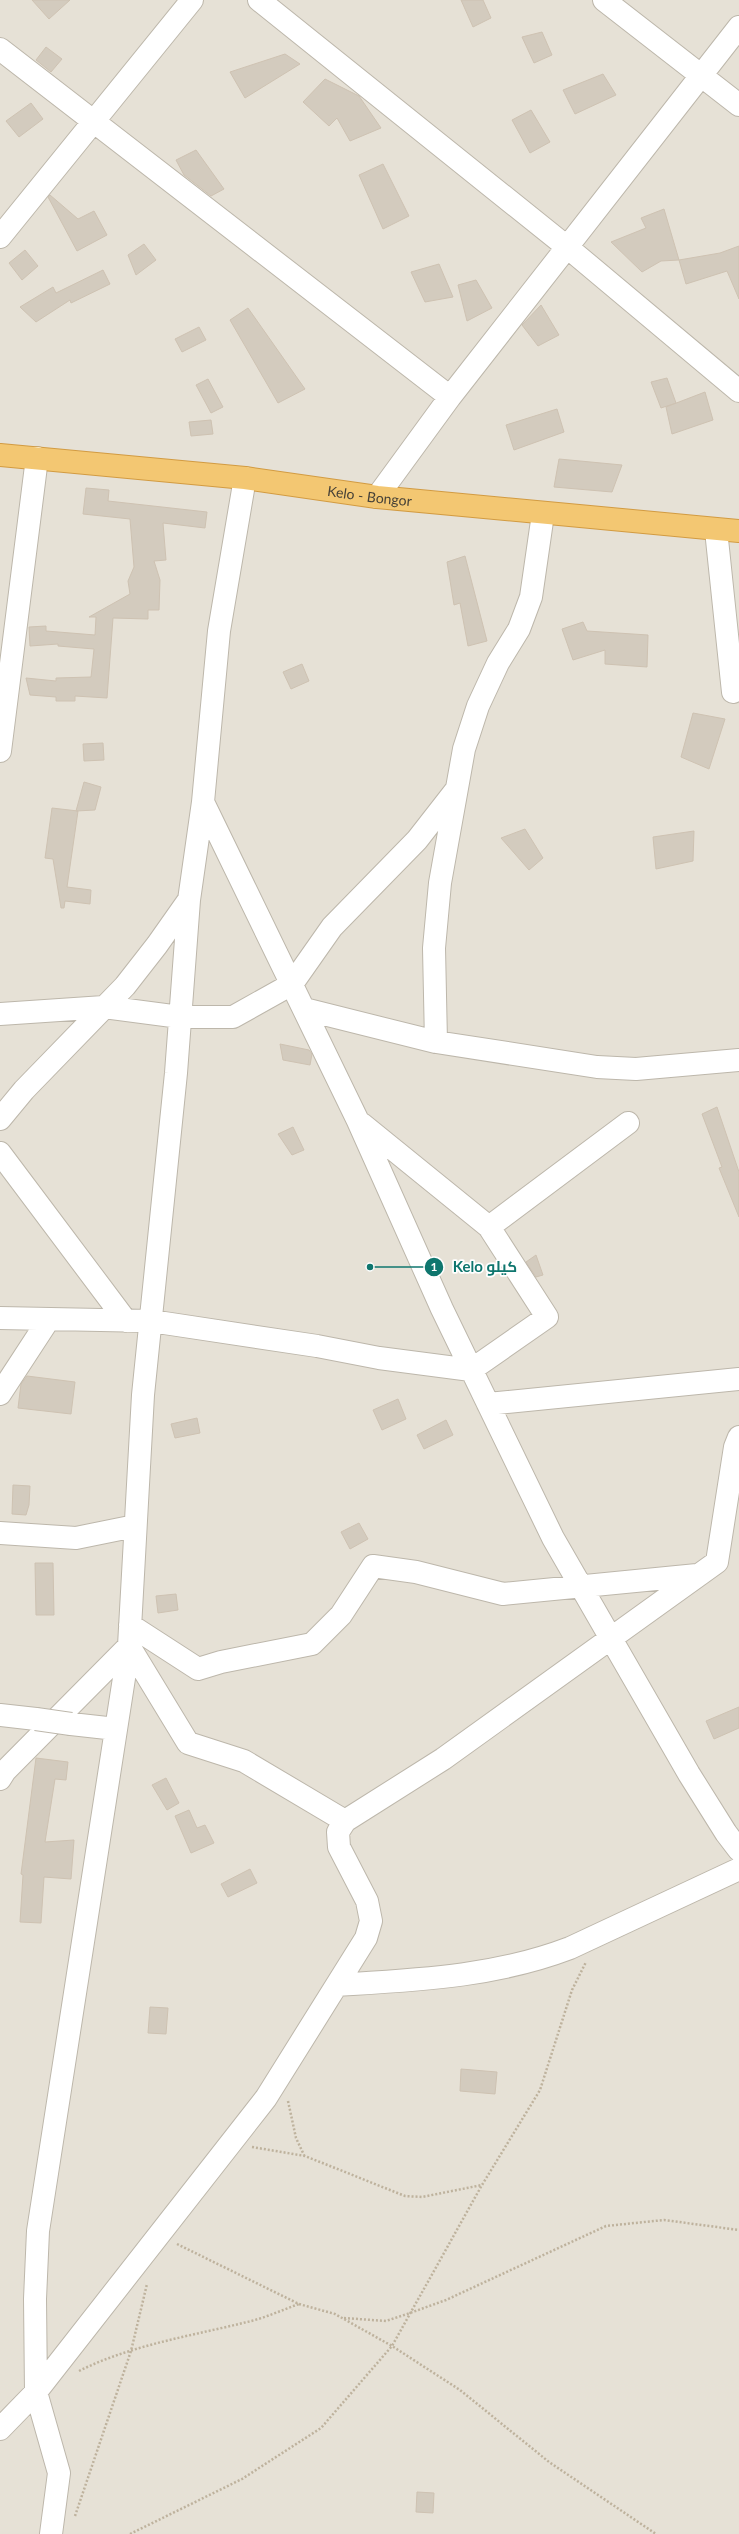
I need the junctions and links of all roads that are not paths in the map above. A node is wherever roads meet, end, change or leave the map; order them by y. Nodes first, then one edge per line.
1 (192, 0) edge
2 (260, 0) edge
3 (604, 0) edge
4 (739, 27) edge
5 (0, 49) edge
6 (701, 75) junction
7 (739, 105) edge
8 (92, 122) junction
9 (0, 237) edge
10 (568, 247) junction
11 (739, 391) edge
12 (450, 398) junction
13 (0, 455) edge
14 (37, 458) junction
15 (245, 478) junction
16 (377, 497) junction
17 (543, 514) junction
18 (716, 530) junction
19 (739, 531) edge
20 (733, 692) dead end
21 (0, 751) edge
22 (456, 790) junction
23 (203, 802) junction
24 (189, 900) junction
25 (292, 984) junction
26 (104, 1007) junction
27 (304, 1009) junction
28 (0, 1014) edge
29 (180, 1017) junction
30 (436, 1042) junction
31 (739, 1060) edge
32 (0, 1119) edge
33 (358, 1121) junction
34 (628, 1123) dead end
35 (0, 1153) edge
36 (489, 1227) junction
37 (0, 1318) edge
38 (49, 1319) junction
39 (126, 1321) junction
40 (151, 1321) junction
41 (471, 1370) junction
42 (739, 1379) edge
43 (0, 1394) edge
44 (488, 1404) junction
45 (739, 1437) edge
46 (135, 1526) junction
47 (0, 1533) edge
48 (698, 1574) junction
49 (581, 1586) junction
50 (129, 1636) junction
51 (611, 1637) junction
52 (0, 1715) edge
53 (116, 1729) junction
54 (0, 1779) edge
55 (345, 1821) junction
56 (739, 1850) edge
57 (739, 1869) edge
58 (337, 1985) junction
59 (36, 2392) junction
60 (0, 2429) edge
61 (51, 2534) edge

1 - 8 street
2 - 10 street
3 - 6 street
4 - 6 street
5 - 8 street
6 - 7 street
6 - 10 street
8 - 9 street
8 - 12 street
10 - 11 street
10 - 12 street
12 - 16 street
13 - 14 highway, Kelo - Bongor
14 - 15 highway, Kelo - Bongor
14 - 21 street
15 - 16 highway, Kelo - Bongor
15 - 23 street
16 - 17 highway, Kelo - Bongor
17 - 18 highway, Kelo - Bongor
17 - 22 street
18 - 19 highway, Kelo - Bongor
18 - 20 street
22 - 25 street
22 - 30 street
23 - 24 street
23 - 25 street
24 - 26 street
24 - 29 street
25 - 27 street
25 - 29 street
26 - 28 street
26 - 29 street
26 - 32 street
27 - 30 street
27 - 33 street
29 - 40 street
30 - 31 street
33 - 36 street
33 - 41 street
34 - 36 street
35 - 39 street
36 - 41 street
37 - 38 street
38 - 39 street
38 - 43 street
39 - 40 street
40 - 41 street
40 - 46 street
41 - 44 street
42 - 44 street
44 - 49 street
45 - 48 street
46 - 47 street
46 - 50 street
48 - 49 street
48 - 51 street
49 - 50 street
49 - 51 street
50 - 53 street
50 - 54 street
50 - 55 street
51 - 55 street
51 - 56 street
52 - 53 street, bridge
53 - 59 street
55 - 58 street
57 - 58 street
58 - 59 street
59 - 60 street
59 - 61 street

